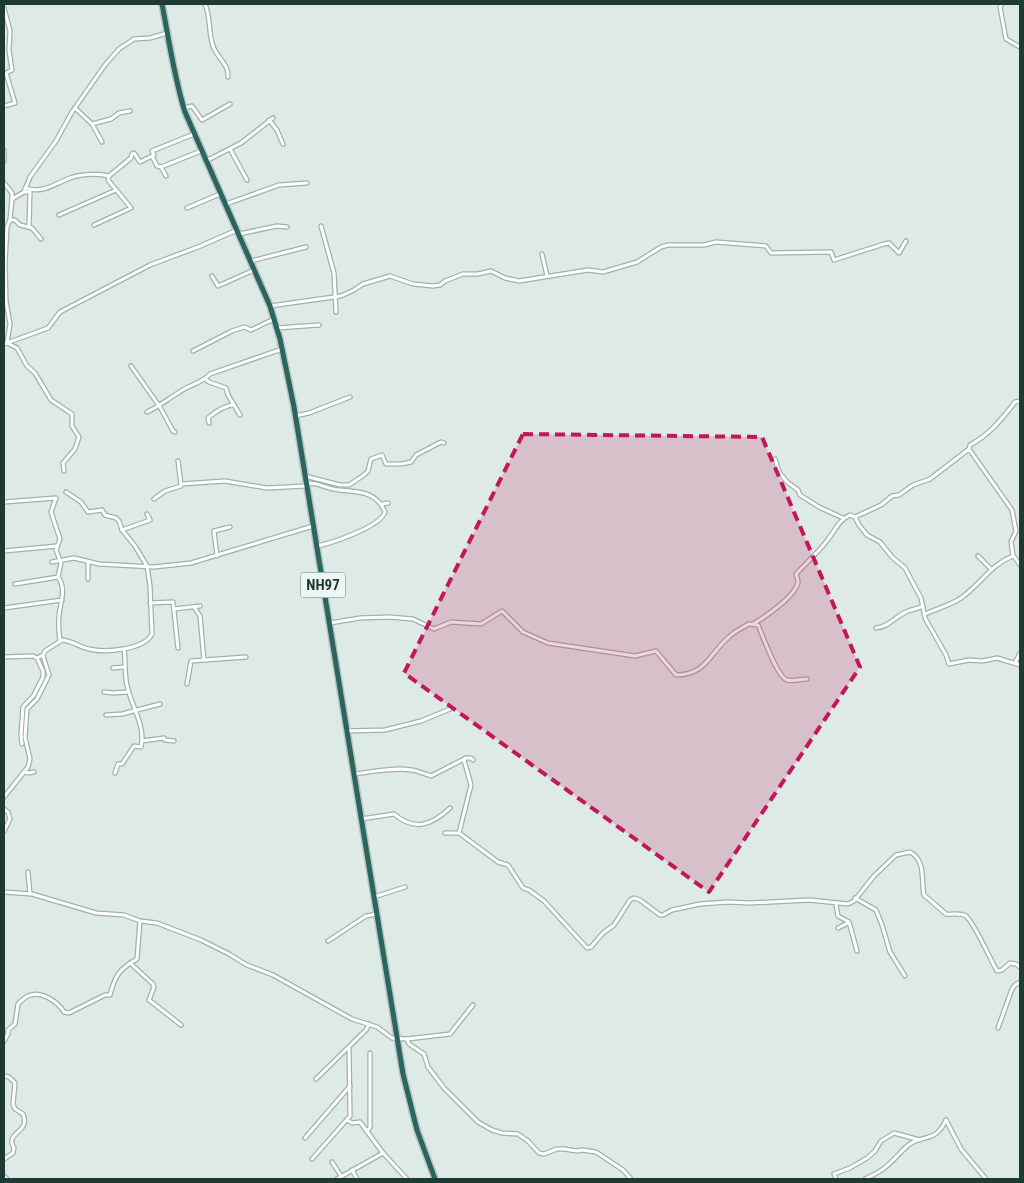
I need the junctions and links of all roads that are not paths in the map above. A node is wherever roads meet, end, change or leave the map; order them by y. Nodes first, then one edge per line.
1 (162, 4) edge
2 (205, 4) edge
3 (1002, 4) edge
4 (4, 8) edge
5 (167, 33) junction
6 (1020, 47) edge
7 (228, 77) dead end
8 (230, 104) dead end
9 (4, 106) edge
10 (75, 108) junction
11 (184, 108) junction
12 (130, 111) dead end
13 (273, 118) dead end
14 (269, 120) junction
15 (92, 124) junction
16 (194, 134) junction
17 (102, 142) dead end
18 (283, 144) dead end
19 (230, 149) junction
20 (4, 150) edge
21 (201, 151) junction
22 (152, 156) junction
23 (206, 161) junction
24 (4, 162) edge
25 (161, 167) junction
26 (109, 176) junction
27 (166, 176) dead end
28 (247, 180) dead end
29 (4, 183) edge
30 (307, 183) dead end
31 (25, 190) junction
32 (116, 190) junction
33 (220, 194) junction
34 (12, 199) junction
35 (225, 204) junction
36 (187, 208) dead end
37 (59, 215) dead end
38 (10, 220) junction
39 (94, 225) dead end
40 (321, 226) dead end
41 (28, 227) junction
42 (288, 227) dead end
43 (238, 232) junction
44 (41, 239) dead end
45 (906, 241) dead end
46 (306, 247) dead end
47 (542, 254) dead end
48 (251, 261) junction
49 (254, 270) junction
50 (212, 276) dead end
51 (547, 276) junction
52 (334, 297) junction
53 (270, 306) junction
54 (336, 312) dead end
55 (274, 318) junction
56 (319, 325) dead end
57 (277, 328) junction
58 (6, 343) edge
59 (283, 349) junction
60 (193, 351) dead end
61 (131, 366) dead end
62 (205, 379) junction
63 (350, 397) dead end
64 (1020, 401) edge
65 (158, 404) junction
66 (234, 405) junction
67 (147, 412) dead end
68 (240, 415) dead end
69 (295, 416) junction
70 (209, 422) dead end
71 (175, 432) dead end
72 (444, 443) dead end
73 (969, 449) junction
74 (775, 459) dead end
75 (178, 461) dead end
76 (64, 471) dead end
77 (306, 476) junction
78 (181, 484) junction
79 (307, 484) junction
80 (66, 492) dead end
81 (154, 499) dead end
82 (4, 502) edge
83 (388, 503) dead end
84 (382, 504) junction
85 (147, 514) dead end
86 (855, 517) junction
87 (843, 518) junction
88 (313, 526) junction
89 (230, 527) dead end
90 (122, 530) junction
91 (57, 546) junction
92 (317, 546) junction
93 (4, 551) edge
94 (217, 556) junction
95 (978, 556) dead end
96 (1013, 556) junction
97 (59, 560) junction
98 (52, 562) dead end
99 (88, 562) junction
100 (1020, 565) edge
101 (147, 566) junction
102 (991, 568) junction
103 (58, 577) junction
104 (88, 579) dead end
105 (15, 584) dead end
106 (62, 600) junction
107 (150, 603) junction
108 (200, 606) dead end
109 (923, 606) junction
110 (194, 607) junction
111 (4, 608) edge
112 (174, 609) junction
113 (925, 614) junction
114 (329, 623) junction
115 (753, 624) junction
116 (876, 628) dead end
117 (60, 641) junction
118 (178, 648) dead end
119 (124, 649) junction
120 (1020, 653) edge
121 (43, 655) junction
122 (4, 657) edge
123 (246, 657) dead end
124 (38, 658) junction
125 (204, 660) junction
126 (1016, 663) junction
127 (1020, 665) edge
128 (124, 667) junction
129 (113, 668) dead end
130 (806, 679) dead end
131 (186, 684) dead end
132 (104, 692) dead end
133 (128, 692) junction
134 (160, 704) dead end
135 (450, 709) dead end
136 (135, 712) junction
137 (106, 715) dead end
138 (346, 731) junction
139 (142, 741) junction
140 (174, 741) dead end
141 (22, 744) dead end
142 (464, 760) junction
143 (473, 760) dead end
144 (25, 772) junction
145 (34, 772) dead end
146 (115, 773) dead end
147 (353, 774) junction
148 (4, 797) edge
149 (450, 808) dead end
150 (4, 809) edge
151 (361, 819) junction
152 (4, 831) edge
153 (445, 833) dead end
154 (459, 833) junction
155 (28, 872) dead end
156 (405, 888) dead end
157 (4, 892) edge
158 (30, 894) junction
159 (374, 897) junction
160 (855, 898) junction
161 (836, 904) junction
162 (377, 914) junction
163 (140, 921) junction
164 (849, 922) junction
165 (838, 928) dead end
166 (328, 941) dead end
167 (857, 951) dead end
168 (130, 963) junction
169 (1020, 967) edge
170 (905, 976) dead end
171 (1020, 982) edge
172 (473, 1005) dead end
173 (369, 1024) junction
174 (181, 1025) dead end
175 (998, 1028) dead end
176 (398, 1038) junction
177 (407, 1039) junction
178 (4, 1041) edge
179 (349, 1046) junction
180 (370, 1053) dead end
181 (4, 1076) edge
182 (316, 1079) dead end
183 (350, 1085) junction
184 (347, 1120) junction
185 (367, 1132) junction
186 (305, 1138) dead end
187 (920, 1140) junction
188 (382, 1153) junction
189 (4, 1159) edge
190 (312, 1159) dead end
191 (332, 1162) dead end
192 (352, 1170) junction
193 (4, 1176) edge
194 (339, 1178) edge
195 (7, 1179) edge
196 (356, 1179) edge
197 (407, 1179) edge
198 (435, 1179) edge
199 (631, 1179) edge
200 (836, 1179) edge
201 (865, 1179) edge
202 (986, 1179) edge

1 - 5 highway, NH97
2 - 7 street
3 - 6 street
4 - 9 street
5 - 10 street
5 - 11 highway, NH97
8 - 11 street
10 - 15 street
10 - 31 street
11 - 16 highway, NH97
12 - 15 street
13 - 14 street
14 - 18 street
14 - 19 street
15 - 17 street
16 - 21 highway, NH97
16 - 22 street
19 - 23 street
19 - 28 street
20 - 24 street
21 - 23 highway, NH97
21 - 25 street
22 - 25 street
22 - 26 street
23 - 33 highway, NH97
25 - 27 street
26 - 31 street
26 - 32 street
29 - 34 street
30 - 35 street
31 - 34 street
31 - 41 street
32 - 37 street
32 - 39 street
33 - 35 highway, NH97
33 - 36 street
34 - 38 street
35 - 43 highway, NH97
38 - 41 street
38 - 58 street
40 - 52 street
41 - 44 street
42 - 43 street
43 - 48 highway, NH97
43 - 58 street
45 - 51 street
46 - 48 street
47 - 51 street
48 - 49 highway, NH97
49 - 50 street
49 - 53 highway, NH97
51 - 52 street
52 - 53 street
52 - 54 street
53 - 55 highway, NH97
55 - 57 highway, NH97
55 - 60 street
56 - 57 street
57 - 59 highway, NH97
58 - 76 street
59 - 62 street
59 - 69 highway, NH97
61 - 65 street
62 - 65 street
62 - 66 street
63 - 69 street
64 - 73 street
65 - 67 street
65 - 71 street
66 - 68 street
66 - 70 street
69 - 77 highway, NH97
72 - 77 street
73 - 86 street
73 - 96 street
74 - 87 street
75 - 78 street
77 - 79 highway, NH97
78 - 79 street
78 - 81 street
79 - 84 street
79 - 88 highway, NH97
80 - 90 street
82 - 91 street
83 - 84 street
84 - 92 street
85 - 90 street
86 - 87 street
86 - 109 street
87 - 115 street
88 - 92 highway, NH97
88 - 94 street
89 - 94 street
90 - 101 street
91 - 93 street
91 - 97 street
92 - 114 highway, NH97
94 - 101 street
95 - 102 street
96 - 100 street
96 - 102 street
97 - 98 street
97 - 99 street
97 - 103 street
99 - 101 street
99 - 104 street
101 - 107 street
102 - 113 street
103 - 105 street
103 - 106 street
106 - 111 street
106 - 117 street
107 - 112 street
107 - 119 street
108 - 110 street
109 - 113 street
109 - 116 street
110 - 112 street
110 - 125 street
112 - 118 street
113 - 126 street
114 - 115 street
114 - 138 highway, NH97
115 - 130 street
117 - 119 street
117 - 121 street
119 - 128 street
120 - 126 street
121 - 124 street
121 - 144 street
122 - 124 street
123 - 125 street
124 - 141 street
125 - 131 street
126 - 127 street
128 - 129 street
128 - 133 street
132 - 133 street
133 - 136 street
134 - 136 street
135 - 138 street
136 - 137 street
136 - 139 street
138 - 147 highway, NH97
139 - 140 street
139 - 146 street
142 - 143 street
142 - 147 street
142 - 154 street
144 - 145 street
144 - 148 street
147 - 151 highway, NH97
149 - 151 street
150 - 152 street
151 - 159 highway, NH97
153 - 154 street
154 - 161 street
155 - 158 street
156 - 159 street
157 - 158 street
158 - 163 street
159 - 162 highway, NH97
160 - 161 street
160 - 169 street
160 - 170 street
161 - 164 street
162 - 166 street
162 - 176 highway, NH97
163 - 168 street
163 - 173 street
164 - 165 street
164 - 167 street
168 - 174 street
168 - 178 street
171 - 175 street
172 - 177 street
173 - 176 street
173 - 179 street
176 - 177 street
176 - 198 highway, NH97
177 - 199 street
179 - 182 street
179 - 183 street
180 - 185 street
181 - 189 street
183 - 184 street
183 - 186 street
184 - 185 street
184 - 190 street
185 - 188 street
187 - 200 street
187 - 201 street
187 - 202 street
188 - 192 street
188 - 197 street
191 - 194 street
192 - 194 street
192 - 196 street
193 - 195 street

